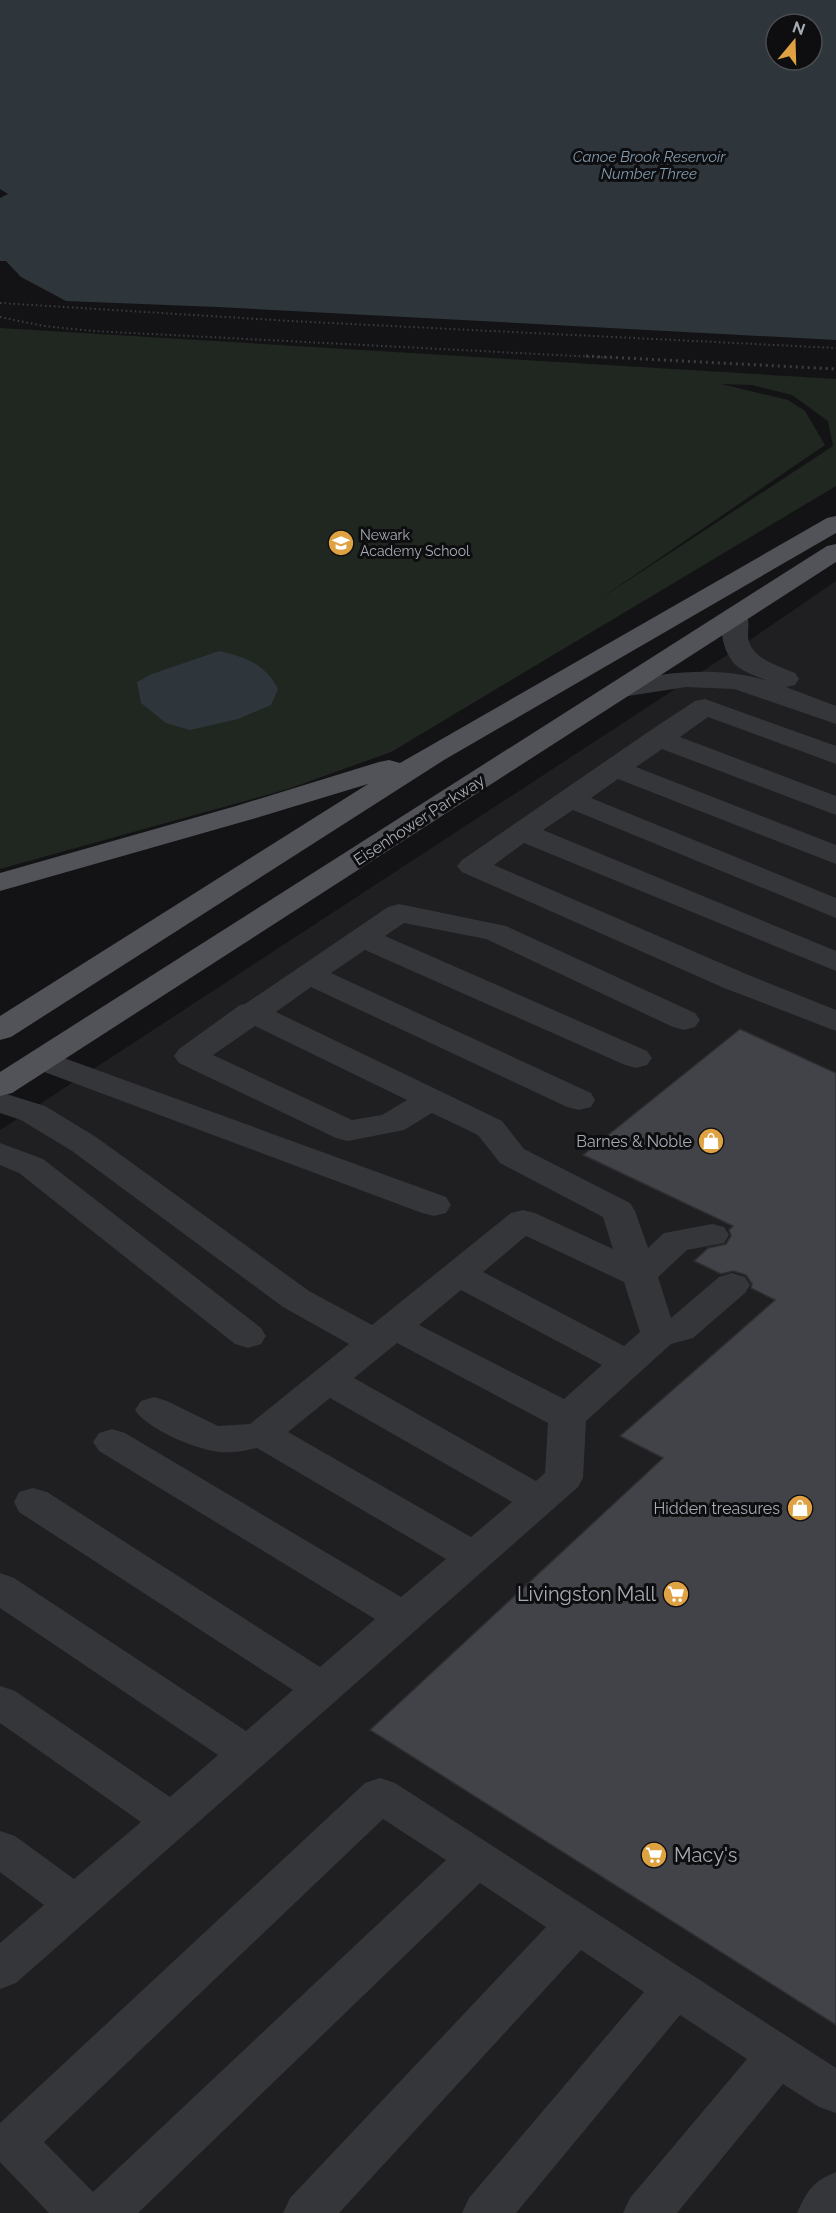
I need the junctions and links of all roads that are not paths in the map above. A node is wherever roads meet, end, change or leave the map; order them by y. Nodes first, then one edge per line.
1 (836, 523) edge
2 (836, 551) edge
3 (736, 617) junction
4 (622, 689) junction
5 (836, 697) edge
6 (836, 716) edge
7 (658, 738) junction
8 (434, 754) junction
9 (836, 756) edge
10 (615, 768) junction
11 (570, 799) junction
12 (835, 805) edge
13 (522, 832) junction
14 (836, 855) edge
15 (0, 882) edge
16 (836, 909) edge
17 (364, 938) junction
18 (836, 962) edge
19 (310, 975) junction
20 (251, 1012) junction
21 (684, 1020) dead end
22 (836, 1021) edge
23 (0, 1030) edge
24 (0, 1046) edge
25 (636, 1058) dead end
26 (42, 1060) junction
27 (0, 1086) edge
28 (432, 1099) junction
29 (579, 1101) dead end
30 (0, 1102) edge
31 (0, 1152) edge
32 (434, 1205) dead end
33 (711, 1235) dead end
34 (458, 1273) junction
35 (639, 1275) junction
36 (732, 1285) dead end
37 (384, 1334) junction
38 (659, 1335) junction
39 (249, 1336) dead end
40 (627, 1363) junction
41 (328, 1380) junction
42 (154, 1410) dead end
43 (567, 1417) junction
44 (262, 1434) junction
45 (112, 1442) dead end
46 (540, 1500) junction
47 (33, 1502) dead end
48 (474, 1557) junction
49 (0, 1588) edge
50 (405, 1618) junction
51 (323, 1689) junction
52 (0, 1702) edge
53 (248, 1754) junction
54 (172, 1821) junction
55 (0, 1848) edge
56 (477, 1858) junction
57 (76, 1904) junction
58 (577, 1924) junction
59 (0, 1970) edge
60 (675, 1988) junction
61 (778, 2056) junction
62 (836, 2094) edge
63 (836, 2194) edge
64 (81, 2213) edge
65 (105, 2213) edge
66 (307, 2213) edge
67 (486, 2213) edge
68 (647, 2213) edge
69 (821, 2213) edge

1 - 8 main road
2 - 3 main road, Eisenhower Parkway
3 - 4 main road, Eisenhower Parkway
3 - 5 lane
4 - 6 lane
4 - 26 main road, Eisenhower Parkway
7 - 9 lane
7 - 10 lane
7 - 12 lane
8 - 15 main road
8 - 23 main road
10 - 11 lane
10 - 14 lane
11 - 13 lane
11 - 16 lane
13 - 18 lane
13 - 22 lane
17 - 19 lane
17 - 21 lane
17 - 25 lane
19 - 20 lane
19 - 29 lane
20 - 28 lane
20 - 28 lane
24 - 26 main road
26 - 27 main road, Eisenhower Parkway
26 - 32 lane
28 - 35 lane
30 - 37 lane
31 - 39 lane
33 - 35 lane
34 - 35 lane
34 - 37 lane
34 - 40 lane
35 - 38 lane
36 - 38 lane
37 - 41 lane
37 - 43 lane
38 - 40 lane
40 - 43 lane
41 - 44 lane
41 - 46 lane
42 - 44 lane
43 - 46 lane
44 - 48 lane
45 - 50 lane
46 - 48 lane
47 - 51 lane
48 - 50 lane
49 - 53 lane
50 - 51 lane
51 - 53 lane
52 - 54 lane
53 - 54 lane
54 - 57 lane
55 - 57 lane
56 - 58 lane
56 - 64 lane
56 - 65 lane
57 - 59 lane
58 - 60 lane
58 - 66 lane
60 - 61 lane
60 - 67 lane
61 - 62 lane
61 - 68 lane
63 - 69 lane

